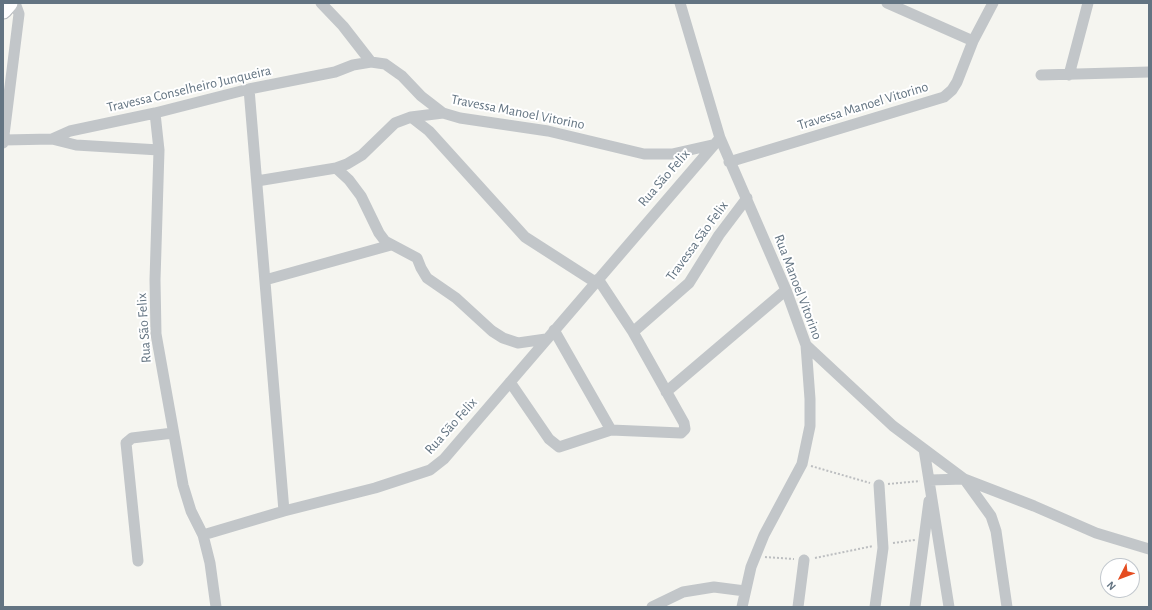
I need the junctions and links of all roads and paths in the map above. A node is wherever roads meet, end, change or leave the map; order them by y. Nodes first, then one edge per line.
1 (9, 3) edge
2 (15, 3) edge
3 (321, 3) edge
4 (680, 3) edge
5 (887, 3) edge
6 (993, 3) edge
7 (1088, 3) edge
8 (3, 10) edge
9 (973, 41) junction
10 (371, 62) junction
11 (335, 72) joint
12 (1149, 72) edge
13 (1041, 75) dead end
14 (1069, 75) junction
15 (250, 89) junction
16 (155, 113) junction
17 (442, 113) junction
18 (411, 117) junction
19 (52, 139) junction
20 (3, 141) edge
21 (716, 141) junction
22 (159, 150) junction
23 (729, 162) junction
24 (336, 168) junction
25 (257, 181) junction
26 (747, 198) junction
27 (391, 245) junction
28 (265, 280) junction
29 (596, 281) junction
30 (786, 290) junction
31 (633, 332) junction
32 (550, 335) junction
33 (806, 345) junction
34 (510, 382) junction
35 (666, 392) junction
36 (611, 430) junction
37 (174, 433) junction
38 (924, 449) junction
39 (802, 464) junction
40 (964, 479) junction
41 (879, 485) junction
42 (930, 485) junction
43 (284, 511) junction
44 (203, 535) junction
45 (924, 539) junction
46 (883, 544) junction
47 (1149, 549) edge
48 (755, 557) junction
49 (804, 560) junction
50 (138, 561) dead end
51 (745, 591) junction
52 (216, 607) edge
53 (652, 607) edge
54 (742, 607) edge
55 (798, 607) edge
56 (875, 607) edge
57 (915, 607) edge
58 (949, 607) edge
59 (1008, 607) edge

1 - 8 main road
2 - 20 street
3 - 10 street
4 - 21 street, Rua Manoel Vitorino
5 - 9 street
6 - 9 street, Travessa Manoel Vitorino
7 - 14 street
9 - 23 street, Travessa Manoel Vitorino
10 - 11 street, Travessa Manoel Vitorino
10 - 17 street, Travessa Manoel Vitorino
11 - 15 street, Travessa Conselheiro Junqueira
12 - 14 street
13 - 14 street
15 - 16 street, Travessa Conselheiro Junqueira
15 - 25 street
16 - 19 street, Travessa Conselheiro Junqueira
16 - 22 street, Rua São Felix
17 - 18 street
17 - 21 street, Travessa Manoel Vitorino
18 - 24 street
18 - 29 street
19 - 20 street, Travessa Conselheiro Junqueira
19 - 22 street, Travessa Conselheiro Junqueira
21 - 23 street, Rua Manoel Vitorino
21 - 29 street, Rua São Felix
22 - 37 street, Rua São Felix
23 - 26 street, Rua Manoel Vitorino
24 - 25 street
24 - 27 street
25 - 28 street
26 - 30 street, Rua Manoel Vitorino
26 - 31 street, Travessa São Felix
27 - 28 street
27 - 32 street
28 - 43 street
29 - 31 street
29 - 32 street, Rua São Felix
30 - 33 street, Rua Manoel Vitorino
30 - 35 street
31 - 35 street
32 - 34 street, Rua São Felix
32 - 36 street
33 - 38 street
33 - 39 street, Rua Manoel Vitorino
34 - 36 street
34 - 43 street, Rua São Felix
35 - 36 street
37 - 44 street, Rua São Felix
37 - 50 street
38 - 40 street
38 - 42 street
39 - 41 path
39 - 48 street, Rua Manoel Vitorino
40 - 42 street
40 - 47 street
40 - 59 street
41 - 42 path
41 - 46 street
42 - 45 street
42 - 58 street
43 - 44 street, Rua São Felix
44 - 52 street, Rua São Felix
45 - 46 path
45 - 57 street
46 - 49 path
46 - 56 street
48 - 49 path
48 - 51 street, Rua Manoel Vitorino
49 - 55 street
51 - 53 street
51 - 54 street, Rua Manoel Vitorino

